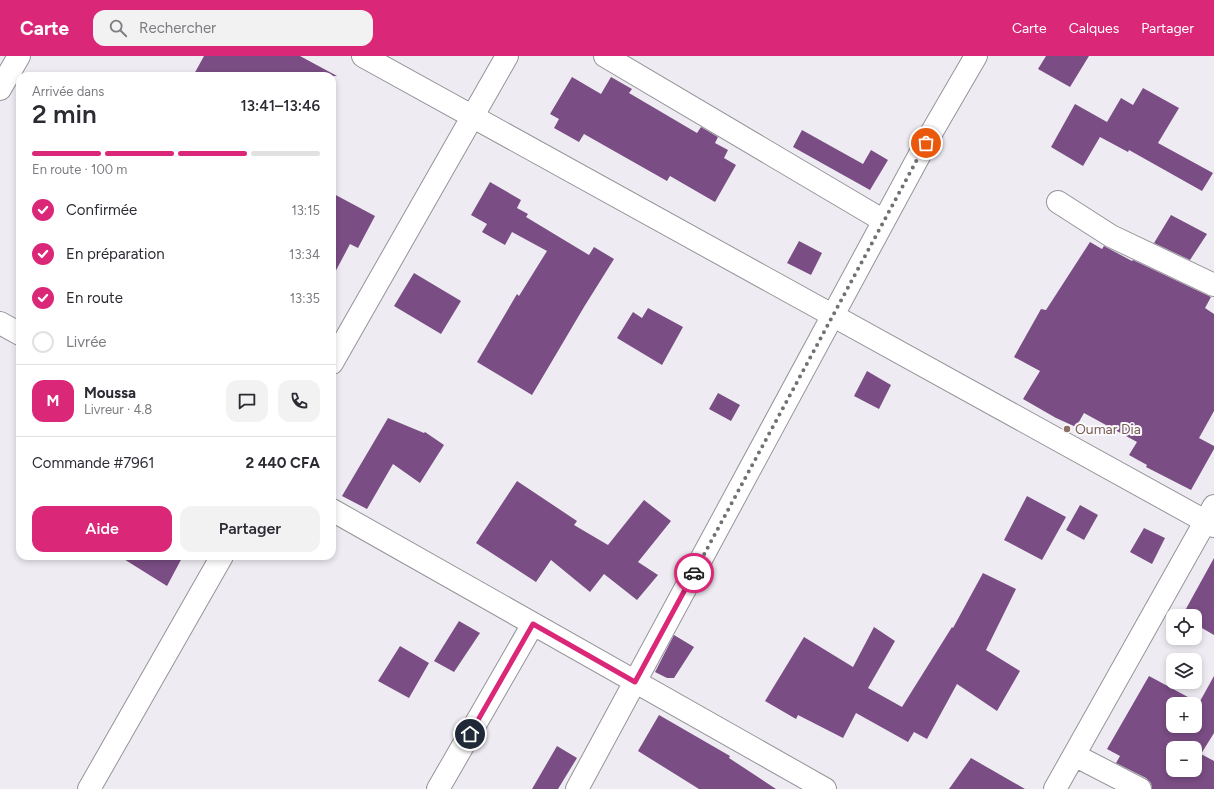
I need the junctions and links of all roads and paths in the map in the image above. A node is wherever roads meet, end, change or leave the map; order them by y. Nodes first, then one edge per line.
1 (19, 56) edge
2 (363, 56) edge
3 (506, 56) edge
4 (605, 56) edge
5 (976, 56) edge
6 (0, 89) edge
7 (472, 117) junction
8 (1058, 202) dead end
9 (884, 221) junction
10 (1214, 285) edge
11 (833, 316) junction
12 (0, 323) edge
13 (16, 332) edge
14 (336, 356) edge
15 (336, 512) edge
16 (1211, 518) edge
17 (220, 560) edge
18 (533, 624) junction
19 (635, 682) junction
20 (1074, 755) junction
21 (89, 789) edge
22 (438, 789) edge
23 (577, 789) edge
24 (824, 789) edge
25 (1055, 789) edge
26 (1140, 789) edge

1 - 6 street
2 - 7 street
3 - 7 street
4 - 9 street
5 - 9 street
7 - 11 street
7 - 14 street
8 - 10 street
9 - 11 street
11 - 16 street
11 - 19 street
12 - 13 street
15 - 18 street
16 - 20 street
17 - 21 street
18 - 19 street
18 - 22 street
19 - 23 street
19 - 24 street
20 - 25 street
20 - 26 street

